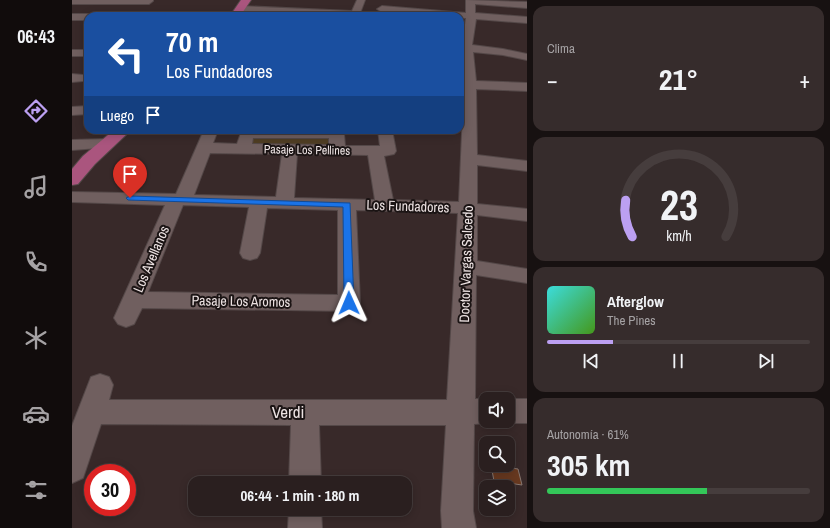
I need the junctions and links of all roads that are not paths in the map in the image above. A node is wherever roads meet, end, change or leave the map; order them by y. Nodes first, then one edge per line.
1 (149, 0) edge
2 (246, 0) edge
3 (361, 0) edge
4 (72, 1) edge
5 (396, 4) dead end
6 (527, 5) edge
7 (470, 7) edge
8 (382, 9) dead end
9 (141, 11) dead end
10 (239, 12) edge
11 (304, 12) edge
12 (331, 12) edge
13 (357, 12) edge
14 (84, 17) edge
15 (73, 18) edge
16 (527, 20) edge
17 (465, 45) edge
18 (72, 53) edge
19 (84, 53) edge
20 (527, 57) edge
21 (465, 84) edge
22 (527, 87) edge
23 (84, 110) edge
24 (72, 111) edge
25 (118, 134) edge
26 (209, 134) edge
27 (247, 134) edge
28 (337, 134) edge
29 (386, 134) edge
30 (106, 144) junction
31 (72, 145) edge
32 (204, 148) junction
33 (244, 148) junction
34 (290, 150) junction
35 (337, 151) junction
36 (375, 152) junction
37 (469, 159) junction
38 (527, 166) edge
39 (72, 180) edge
40 (72, 197) edge
41 (179, 200) junction
42 (259, 202) junction
43 (284, 203) junction
44 (347, 205) junction
45 (385, 206) junction
46 (468, 208) junction
47 (527, 215) edge
48 (250, 253) dead end
49 (466, 266) junction
50 (527, 276) edge
51 (130, 309) joint
52 (100, 385) dead end
53 (473, 411) edge
54 (515, 411) edge
55 (527, 411) edge
56 (91, 412) junction
57 (305, 412) junction
58 (72, 468) edge
59 (305, 476) edge
60 (305, 516) edge
61 (305, 528) edge
62 (458, 528) edge

1 - 4 street
1 - 9 street
2 - 10 main road
3 - 13 street
5 - 7 street
6 - 7 street
7 - 8 street
7 - 16 street
7 - 17 street, Doctor Vargas Salcedo
11 - 12 street
14 - 15 street
17 - 20 street
17 - 21 street, Doctor Vargas Salcedo
18 - 19 street
21 - 22 street
21 - 37 street, Doctor Vargas Salcedo
23 - 24 street
25 - 30 main road
26 - 32 street, Los Avellanos
27 - 33 street
28 - 35 street
29 - 36 street
30 - 31 street
30 - 39 main road
32 - 33 street, Pasaje Los Pellines
32 - 41 street, Los Avellanos
33 - 34 street, Pasaje Los Pellines
34 - 35 street, Pasaje Los Pellines
34 - 43 street
35 - 36 street, Pasaje Los Pellines
36 - 45 street
37 - 38 street
37 - 46 street, Doctor Vargas Salcedo
40 - 41 street, Los Fundadores
41 - 42 street, Los Fundadores
41 - 51 street, Los Avellanos
42 - 43 street, Los Fundadores
42 - 48 street
43 - 44 street, Los Fundadores
44 - 45 street, Los Fundadores
44 - 51 street, Pasaje Los Aromos
45 - 46 street, Los Fundadores
46 - 47 street, Los Fundadores
46 - 49 street, Doctor Vargas Salcedo
49 - 50 street
49 - 53 street, Doctor Vargas Salcedo
52 - 56 street
53 - 57 street, Verdi
53 - 62 street, Doctor Vargas Salcedo
54 - 55 street
56 - 57 street, Verdi
56 - 58 street
57 - 59 street
60 - 61 street

